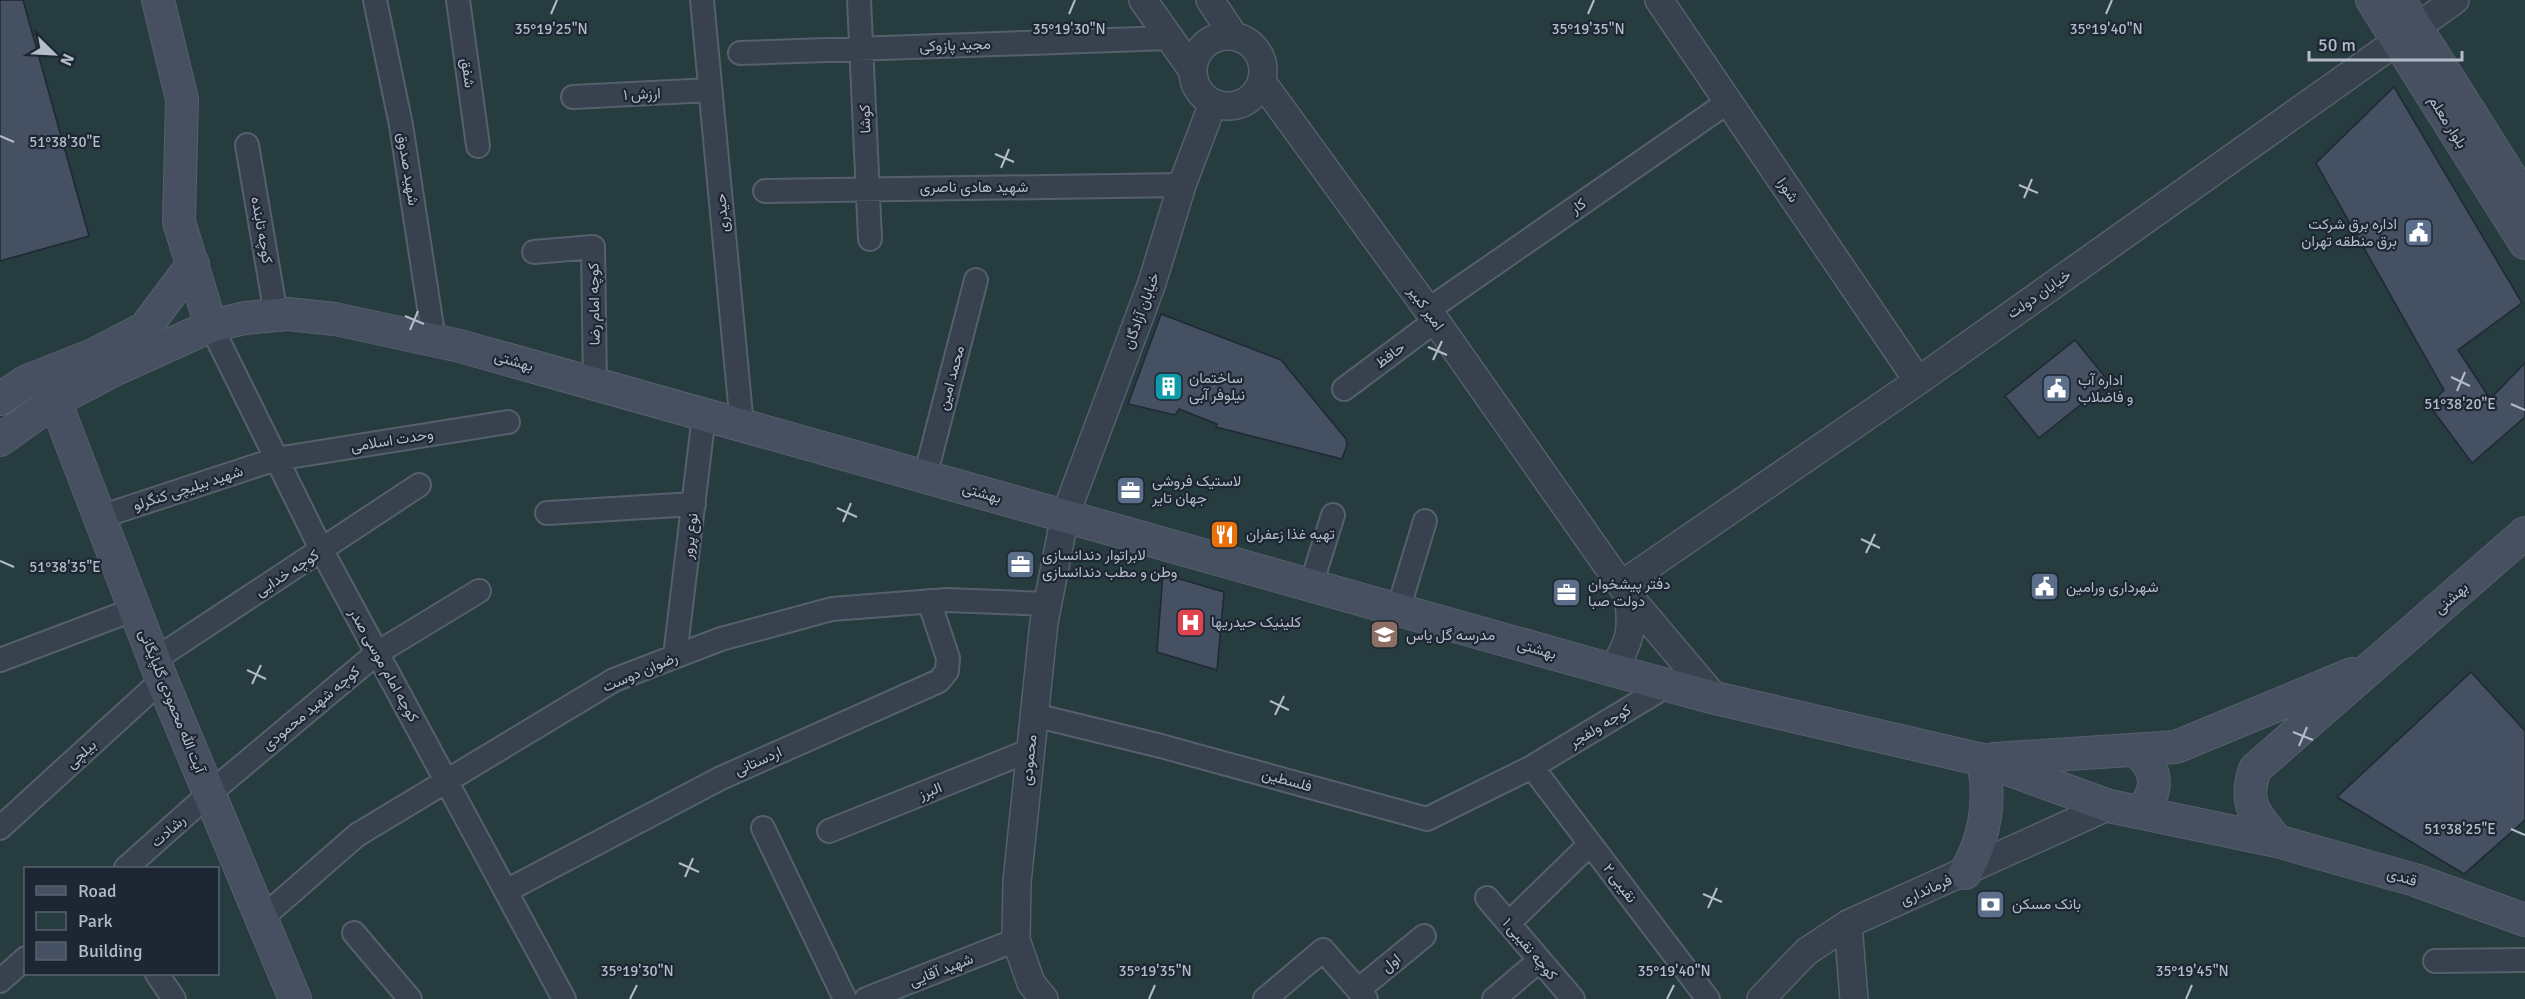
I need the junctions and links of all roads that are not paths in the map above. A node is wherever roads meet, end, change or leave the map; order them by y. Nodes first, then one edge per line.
1 (158, 0) edge
2 (375, 0) edge
3 (458, 0) edge
4 (702, 0) edge
5 (859, 0) edge
6 (1143, 0) edge
7 (1210, 0) edge
8 (1659, 0) edge
9 (2372, 0) edge
10 (2399, 0) edge
11 (2455, 0) edge
12 (2406, 33) junction
13 (1234, 36) junction
14 (1170, 38) junction
15 (862, 48) junction
16 (740, 53) dead end
17 (1193, 71) junction
18 (1262, 82) junction
19 (710, 90) junction
20 (573, 97) dead end
21 (1728, 102) junction
22 (1213, 104) junction
23 (247, 144) dead end
24 (478, 146) dead end
25 (1182, 186) junction
26 (867, 188) junction
27 (765, 191) dead end
28 (2525, 200) edge
29 (870, 239) dead end
30 (2525, 243) edge
31 (534, 252) dead end
32 (193, 264) junction
33 (976, 280) dead end
34 (276, 315) junction
35 (1432, 316) junction
36 (211, 327) junction
37 (434, 340) junction
38 (1918, 381) junction
39 (595, 384) junction
40 (1344, 388) dead end
41 (0, 399) edge
42 (55, 401) junction
43 (704, 415) junction
44 (508, 422) dead end
45 (742, 426) junction
46 (0, 440) edge
47 (276, 459) junction
48 (925, 477) junction
49 (419, 485) dead end
50 (694, 504) junction
51 (547, 513) dead end
52 (1065, 516) junction
53 (1332, 516) dead end
54 (100, 517) junction
55 (1425, 521) dead end
56 (2525, 533) edge
57 (322, 550) junction
58 (1311, 585) junction
59 (1625, 590) junction
60 (478, 591) dead end
61 (929, 601) junction
62 (1047, 604) junction
63 (135, 609) junction
64 (1398, 610) junction
65 (377, 653) junction
66 (675, 656) junction
67 (0, 660) edge
68 (2378, 663) junction
69 (158, 670) junction
70 (1612, 670) junction
71 (1668, 685) junction
72 (1715, 698) junction
73 (1034, 715) junction
74 (1031, 750) junction
75 (2135, 751) junction
76 (1983, 760) junction
77 (1532, 767) junction
78 (448, 780) junction
79 (210, 793) junction
80 (2109, 806) junction
81 (2139, 812) junction
82 (0, 828) edge
83 (763, 828) dead end
84 (829, 831) dead end
85 (2277, 841) junction
86 (1590, 844) junction
87 (127, 867) edge
88 (1965, 873) junction
89 (506, 891) junction
90 (1487, 898) dead end
91 (262, 918) junction
92 (2525, 920) edge
93 (1509, 923) junction
94 (1848, 924) junction
95 (354, 933) dead end
96 (1424, 936) dead end
97 (1016, 940) junction
98 (24, 960) edge
99 (1540, 960) junction
100 (2525, 960) edge
101 (2434, 961) dead end
102 (158, 975) edge
103 (0, 981) edge
104 (1362, 995) edge
105 (558, 996) edge
106 (174, 999) edge
107 (295, 999) edge
108 (410, 999) edge
109 (845, 999) edge
110 (866, 999) edge
111 (1044, 999) edge
112 (1265, 999) edge
113 (1494, 999) edge
114 (1573, 999) edge
115 (1708, 999) edge
116 (1761, 999) edge
117 (1854, 999) edge

1 - 32 main road
2 - 37 street, شهید صدوق
3 - 24 street, شفق
4 - 19 street, حیدری
5 - 15 street, کوشا
6 - 14 street
7 - 13 street
8 - 21 street, شورا
9 - 12 main road, بلوار معلم
10 - 12 main road, بلوار معلم
11 - 12 street, خیابان دولت
12 - 28 main road, بلوار معلم
12 - 30 main road, بلوار معلم
12 - 38 street, خیابان دولت
13 - 17 street
13 - 18 street
14 - 15 street, مجید پازوکی
14 - 17 street
15 - 16 street, مجید پازوکی
15 - 26 street, کوشا
17 - 22 street
18 - 22 street
18 - 35 street, امیر کبیر
19 - 20 street, ارزش ۱
19 - 45 street, حیدری
21 - 35 street, کار
21 - 38 street, شورا
22 - 25 street, خیابان آزادگان
23 - 34 street, کوچه تابنده
25 - 26 street, شهید هادی ناصری
25 - 52 street, خیابان آزادگان
26 - 27 street, شهید هادی ناصری
26 - 29 street, کوشا
31 - 39 street, کوچه امام رضا
32 - 36 main road
32 - 41 main road
33 - 48 street, محمد امین
34 - 36 main road, بهشتی
34 - 37 main road, بهشتی
35 - 40 street, حافظ
35 - 59 street, امیر کبیر
36 - 42 main road, بهشتی
36 - 47 street, کوچه امام موسی صدر
37 - 39 main road, بهشتی
38 - 59 street, خیابان دولت
39 - 43 main road, بهشتی
42 - 46 main road, بهشتی
42 - 54 main road, آیت الله محمودی گلپایگانی
43 - 45 main road, بهشتی
43 - 50 street, نوع پرور
44 - 47 street, وحدت اسلامی
45 - 48 main road, بهشتی
47 - 54 street, شهید بیلیچی کنگرلو
47 - 57 street, کوچه امام موسی صدر
48 - 52 main road, بهشتی
49 - 57 street, کوچه خدایی
50 - 51 street
50 - 66 street, نوع پرور
52 - 58 main road, بهشتی
52 - 62 street, محمودی
53 - 58 street
54 - 63 main road, آیت الله محمودی گلپایگانی
55 - 64 street
56 - 68 main road, بهشنی
57 - 65 street, کوچه امام موسی صدر
57 - 69 street, کوچه خدایی
58 - 64 main road, بهشتی
59 - 70 street
59 - 72 street, امیر کبیر
60 - 65 street, کوچه شهید محمودی
61 - 62 street, رضوان دوست
61 - 66 street, رضوان دوست
61 - 89 street, اردستانی
62 - 73 street, محمودی
63 - 67 street
63 - 69 main road, آیت الله محمودی گلپایگانی
64 - 70 main road, بهشتی
65 - 78 street, کوچه امام موسی صدر
65 - 79 street, کوچه شهید محمودی
66 - 78 street, رضوان دوست
68 - 75 main road
68 - 85 main road, بهشنی
69 - 79 main road, آیت الله محمودی گلپایگانی
69 - 82 street, بیلچی
70 - 71 main road, بهشتی
71 - 72 main road, بهشتی
71 - 77 street, کوجه ولفجر
72 - 76 main road, بهشتی
73 - 74 street, محمودی
73 - 77 street, فلسطین
74 - 84 street, البرز
74 - 97 street, محمودی
75 - 76 main road
75 - 81 main road
76 - 80 main road, قندی
76 - 88 main road
77 - 86 street, نقیبی ۲
78 - 89 street, کوچه امام موسی صدر
78 - 91 street, رضوان دوست
79 - 87 street, رشادت
79 - 91 main road, آیت الله محمودی گلپایگانی
80 - 81 main road, قندی
80 - 88 street, فرمانداری
81 - 85 main road, قندی
83 - 109 street
85 - 92 main road, قندی
86 - 93 street
86 - 115 street, نقیبی ۲
88 - 94 street, فرمانداری
89 - 105 street, کوچه امام موسی صدر
90 - 93 street, کوچه نقیبی ۱
91 - 107 main road, آیت الله محمودی گلپایگانی
93 - 99 street, کوچه نقیبی ۱
94 - 116 street, فرمانداری
94 - 117 street
95 - 108 street
96 - 104 street, اول
97 - 110 street, شهید آقایی
97 - 111 street, محمودی
98 - 103 street
99 - 113 street
99 - 114 street, کوچه نقیبی ۱
100 - 101 street
102 - 106 street
104 - 112 street

